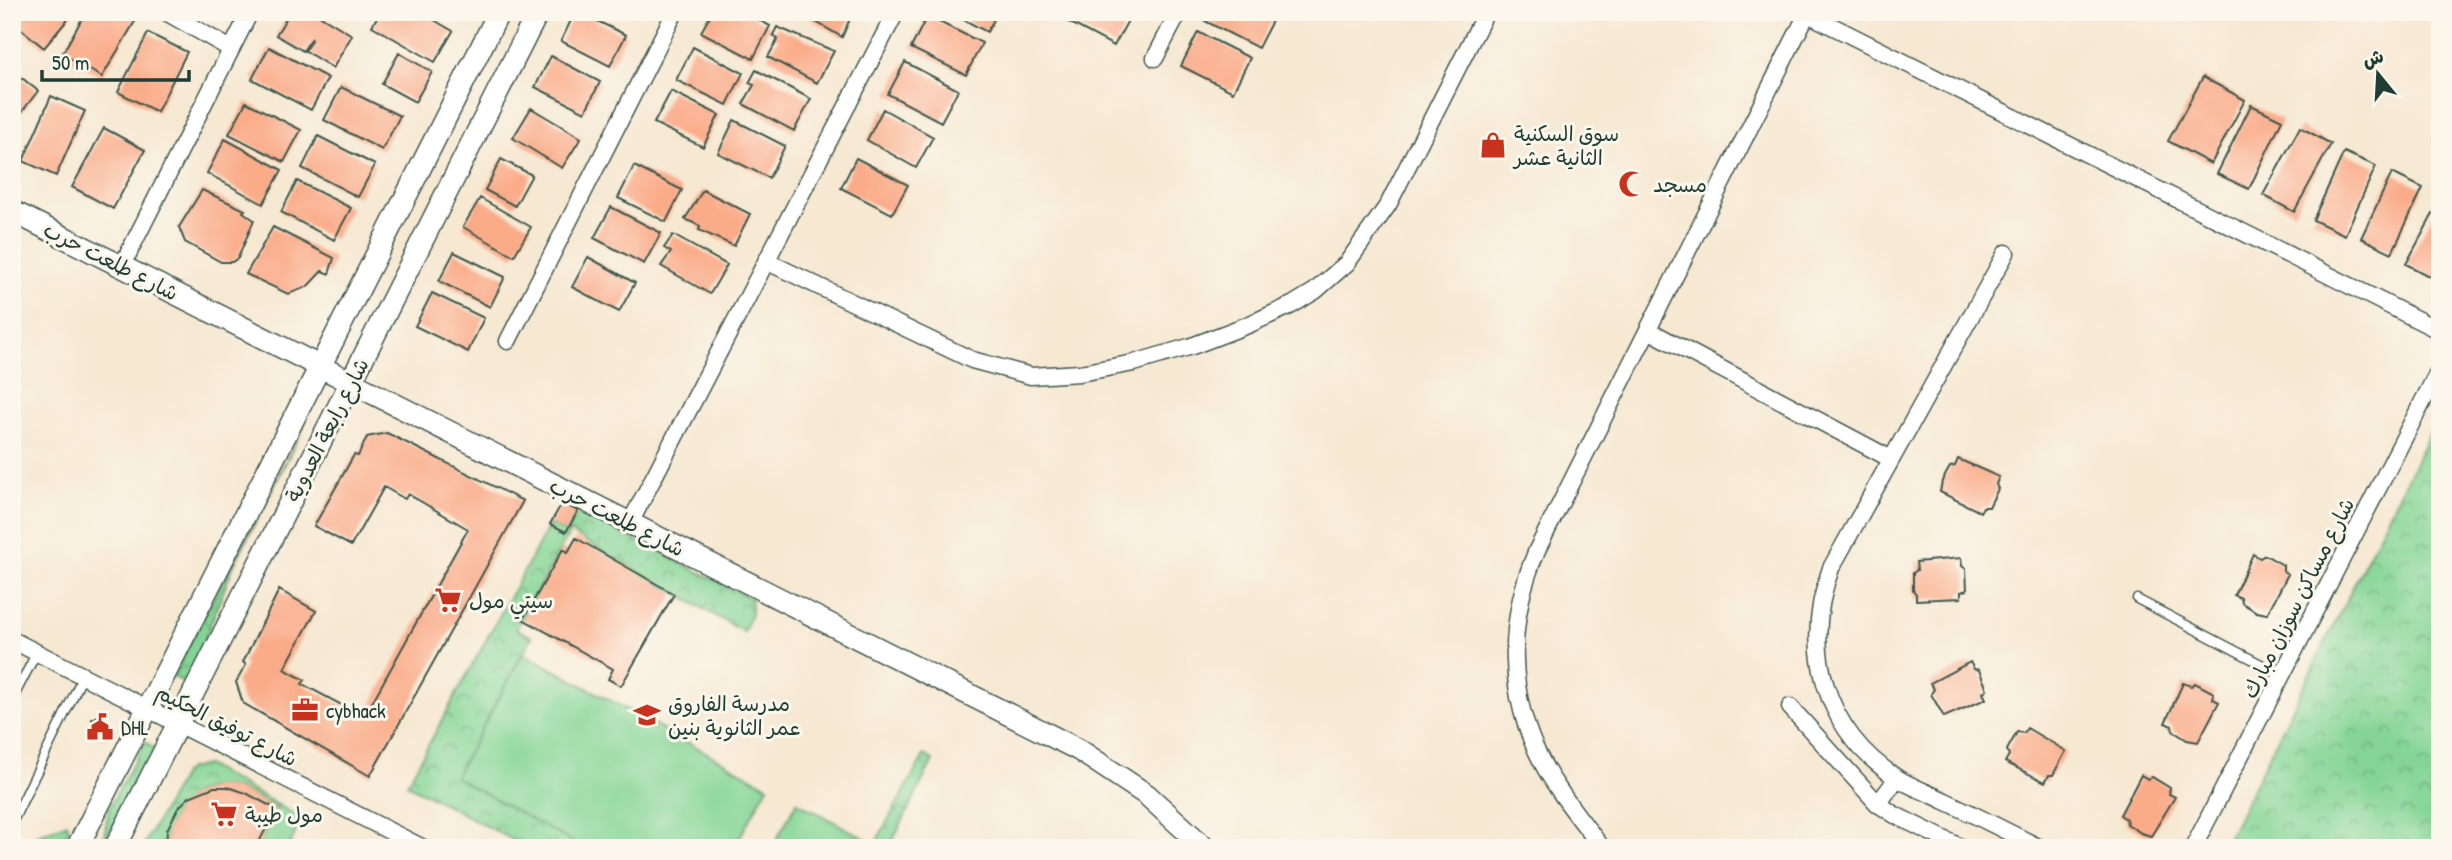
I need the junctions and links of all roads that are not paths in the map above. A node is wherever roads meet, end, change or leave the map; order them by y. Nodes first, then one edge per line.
1 (166, 12) edge
2 (250, 12) edge
3 (499, 12) edge
4 (538, 12) edge
5 (675, 12) edge
6 (896, 12) edge
7 (1179, 12) edge
8 (1486, 12) edge
9 (1808, 13) edge
10 (231, 49) junction
11 (1155, 58) dead end
12 (12, 211) edge
13 (2006, 253) dead end
14 (766, 261) junction
15 (122, 266) junction
16 (1648, 330) junction
17 (2440, 331) edge
18 (508, 341) dead end
19 (320, 367) junction
20 (2440, 368) edge
21 (351, 382) junction
22 (1891, 459) junction
23 (629, 523) junction
24 (2137, 599) dead end
25 (12, 640) edge
26 (37, 652) junction
27 (2282, 675) junction
28 (83, 676) junction
29 (12, 700) edge
30 (1790, 707) dead end
31 (148, 708) junction
32 (178, 724) junction
33 (1897, 778) junction
34 (1878, 804) junction
35 (12, 822) edge
36 (77, 848) edge
37 (115, 848) edge
38 (423, 848) edge
39 (1205, 848) edge
40 (1602, 848) edge
41 (1962, 848) edge
42 (2040, 848) edge
43 (2193, 848) edge

1 - 10 street
2 - 10 street
3 - 19 street, شارع رابعة العدوية
4 - 21 street, شارع رابعة العدوية
5 - 18 street
6 - 14 street
7 - 11 street
8 - 14 street
9 - 16 street
9 - 17 street
10 - 15 street
12 - 15 street, شارع طلعت حرب
13 - 22 street
14 - 23 street
15 - 19 street, شارع طلعت حرب
16 - 22 street
16 - 40 street
19 - 21 street, شارع طلعت حرب
19 - 31 street, شارع رابعة العدوية
20 - 27 street, شارع مساكن سوزان مبارك
21 - 23 street, شارع طلعت حرب
21 - 32 street, شارع رابعة العدوية
22 - 33 street
23 - 39 street, شارع طلعت حرب
24 - 27 lane
25 - 26 street, شارع توفيق الحكيم
26 - 28 street, شارع توفيق الحكيم
26 - 29 lane
27 - 43 street, شارع مساكن سوزان مبارك
28 - 31 street, شارع توفيق الحكيم
28 - 35 lane
30 - 34 street
31 - 32 street, شارع توفيق الحكيم
31 - 36 street, شارع رابعة العدوية
32 - 37 street, شارع رابعة العدوية
32 - 38 street, شارع توفيق الحكيم
33 - 34 street
33 - 42 street
34 - 41 street

